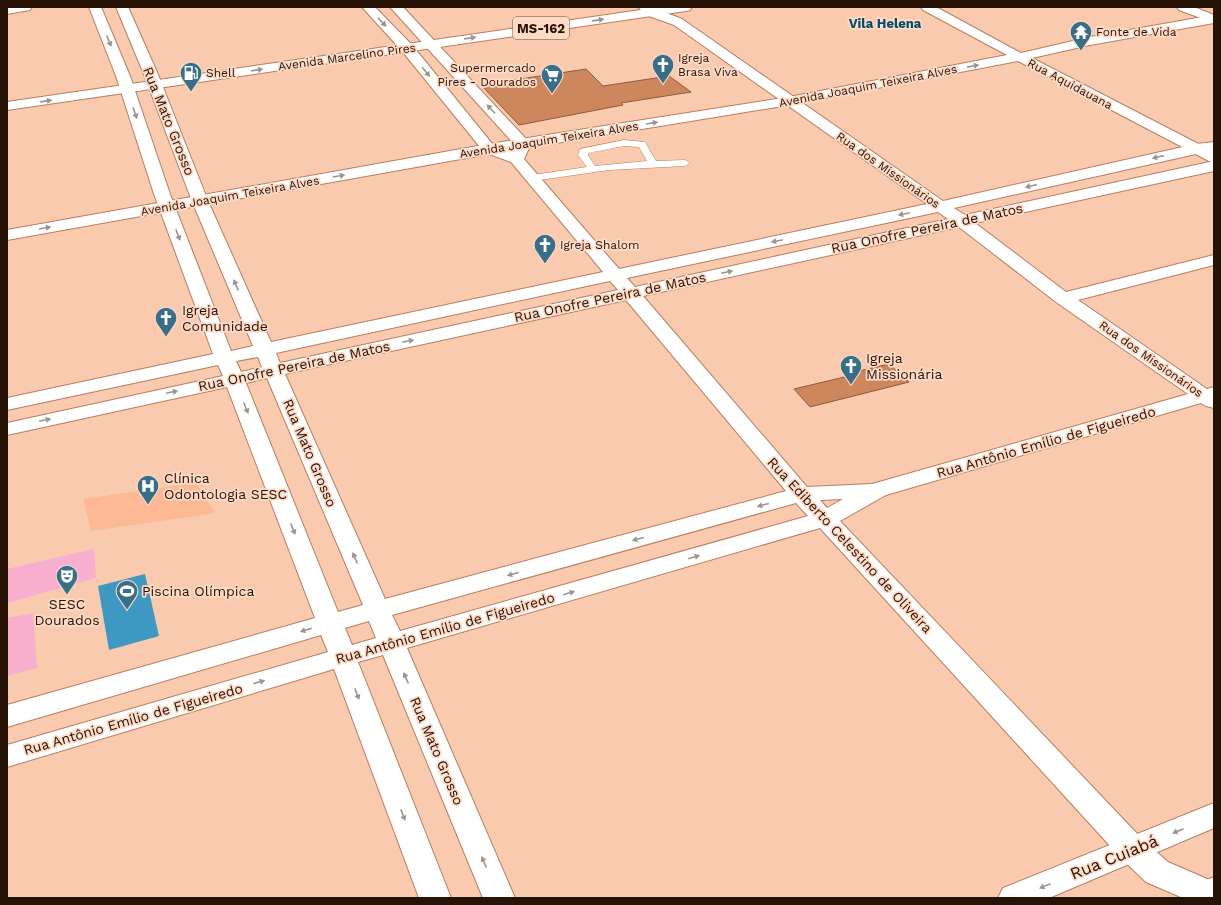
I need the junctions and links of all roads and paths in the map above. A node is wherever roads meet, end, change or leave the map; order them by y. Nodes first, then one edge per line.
1 (26, 7) edge
2 (95, 7) edge
3 (122, 7) edge
4 (368, 7) edge
5 (396, 7) edge
6 (604, 7) edge
7 (679, 7) edge
8 (927, 7) edge
9 (1183, 7) edge
10 (7, 10) edge
11 (647, 10) edge
12 (558, 14) dead end
13 (1214, 19) edge
14 (678, 22) junction
15 (436, 31) dead end
16 (420, 33) junction
17 (396, 36) junction
18 (380, 38) dead end
19 (1090, 41) junction
20 (431, 44) junction
21 (407, 48) junction
22 (1002, 48) junction
23 (1019, 57) junction
24 (857, 74) dead end
25 (157, 75) junction
26 (119, 81) junction
27 (773, 90) junction
28 (757, 92) dead end
29 (788, 94) junction
30 (702, 102) dead end
31 (7, 106) edge
32 (485, 144) junction
33 (518, 146) junction
34 (1214, 147) edge
35 (1196, 149) junction
36 (1214, 158) edge
37 (653, 163) junction
38 (685, 163) dead end
39 (1214, 166) edge
40 (593, 169) junction
41 (533, 178) junction
42 (198, 195) junction
43 (165, 200) junction
44 (941, 206) junction
45 (7, 221) edge
46 (962, 221) junction
47 (7, 235) edge
48 (1214, 260) edge
49 (615, 275) junction
50 (630, 293) junction
51 (1063, 298) junction
52 (264, 349) junction
53 (224, 358) junction
54 (274, 370) junction
55 (234, 378) junction
56 (1211, 397) edge
57 (7, 404) edge
58 (7, 429) edge
59 (878, 490) junction
60 (801, 494) junction
61 (825, 519) junction
62 (378, 611) junction
63 (330, 623) junction
64 (392, 644) junction
65 (343, 657) junction
66 (7, 716) edge
67 (7, 756) edge
68 (1214, 815) edge
69 (1133, 850) junction
70 (1208, 895) edge
71 (435, 898) edge
72 (500, 898) edge
73 (1014, 898) edge

1 - 10 street
2 -> 26 street, Rua Mato Grosso
3 - 25 street, Rua Mato Grosso
4 -> 17 street, Rua Ediberto Celestino de Oliveira
5 - 16 street, Rua Ediberto Celestino de Oliveira
6 - 12 street, MS-162
7 - 11 street, Avenida Marcelino Pires / MS-162
7 - 14 street
8 - 22 street, Rua Aquidauana
9 - 13 street
11 - 14 street
20 -> 11 street, Avenida Marcelino Pires / MS-162
13 - 19 street, Avenida Joaquim Teixeira Alves
14 - 27 street
15 - 16 street, Avenida Marcelino Pires
16 - 17 street, Avenida Marcelino Pires
16 - 20 street, Rua Ediberto Celestino de Oliveira
17 - 18 street, Avenida Marcelino Pires
17 - 21 street, Rua Ediberto Celestino de Oliveira
19 - 22 street, Avenida Joaquim Teixeira Alves
19 - 23 street, Avenida Joaquim Teixeira Alves
20 - 21 street, Avenida Marcelino Pires / MS-162
33 -> 20 street, Rua Ediberto Celestino de Oliveira
25 -> 21 street, Avenida Marcelino Pires / MS-162
21 -> 32 street, Rua Ediberto Celestino de Oliveira
22 - 23 street, Rua Aquidauana
22 - 24 street, Avenida Joaquim Teixeira Alves
29 -> 23 street, Avenida Joaquim Teixeira Alves
23 - 35 street, Rua Aquidauana
25 - 26 street, Avenida Marcelino Pires / MS-162
25 - 42 street, Rua Mato Grosso
31 -> 26 street, Avenida Marcelino Pires / MS-162
26 -> 43 street, Rua Mato Grosso
27 - 28 street, Avenida Joaquim Teixeira Alves
27 - 29 street, Avenida Joaquim Teixeira Alves
33 -> 29 street, Avenida Joaquim Teixeira Alves
29 - 44 street, Rua dos Missionários
30 - 33 street, Avenida Joaquim Teixeira Alves
32 - 33 street, Avenida Joaquim Teixeira Alves
32 - 33 street, Rua Ediberto Celestino de Oliveira
32 - 42 street, Avenida Joaquim Teixeira Alves
33 - 41 street, Rua Ediberto Celestino de Oliveira
34 - 35 street, Rua Onofre Pereira de Matos
35 - 36 street, Rua Aquidauana
35 -> 44 street, Rua Onofre Pereira de Matos
37 - 38 lane
37 - 40 lane
37 - 40 lane
39 - 46 street, Rua Onofre Pereira de Matos
40 - 41 lane
41 - 49 street, Rua Ediberto Celestino de Oliveira
42 - 43 street, Avenida Joaquim Teixeira Alves
52 -> 42 street, Rua Mato Grosso
43 - 45 street, Avenida Joaquim Teixeira Alves
47 -> 43 street, Avenida Joaquim Teixeira Alves
43 -> 53 street, Rua Mato Grosso
44 - 46 street, Rua dos Missionários
44 -> 49 street, Rua Onofre Pereira de Matos
50 -> 46 street, Rua Onofre Pereira de Matos
46 - 51 street, Rua dos Missionários
48 - 51 street
49 - 50 street, Rua Ediberto Celestino de Oliveira
49 - 52 street, Rua Onofre Pereira de Matos
54 -> 50 street, Rua Onofre Pereira de Matos
50 - 60 street, Rua Ediberto Celestino de Oliveira
51 - 56 street, Rua dos Missionários
52 - 53 street, Rua Onofre Pereira de Matos
52 - 54 street, Rua Mato Grosso
53 - 55 street, Rua Mato Grosso
53 - 57 street, Rua Onofre Pereira de Matos
54 - 55 street, Rua Onofre Pereira de Matos
62 -> 54 street, Rua Mato Grosso
58 -> 55 street, Rua Onofre Pereira de Matos
55 -> 63 street, Rua Mato Grosso
56 - 59 street, Rua Antônio Emílio de Figueiredo
59 - 60 street, Rua Antônio Emílio de Figueiredo
59 - 61 street, Rua Antônio Emílio de Figueiredo
60 - 61 street, Rua Ediberto Celestino de Oliveira
60 -> 62 street, Rua Antônio Emílio de Figueiredo
64 -> 61 street, Rua Antônio Emílio de Figueiredo
61 - 69 street, Rua Ediberto Celestino de Oliveira
62 - 63 street, Rua Antônio Emílio de Figueiredo
62 - 64 street, Rua Mato Grosso
63 - 65 street, Rua Mato Grosso
63 -> 66 street, Rua Antônio Emílio de Figueiredo
64 - 65 street, Rua Antônio Emílio de Figueiredo
72 -> 64 street, Rua Mato Grosso
67 -> 65 street, Rua Antônio Emílio de Figueiredo
65 -> 71 street, Rua Mato Grosso
68 -> 69 street, Rua Cuiabá
69 - 70 street, Rua Ediberto Celestino de Oliveira
69 -> 73 street, Rua Cuiabá

